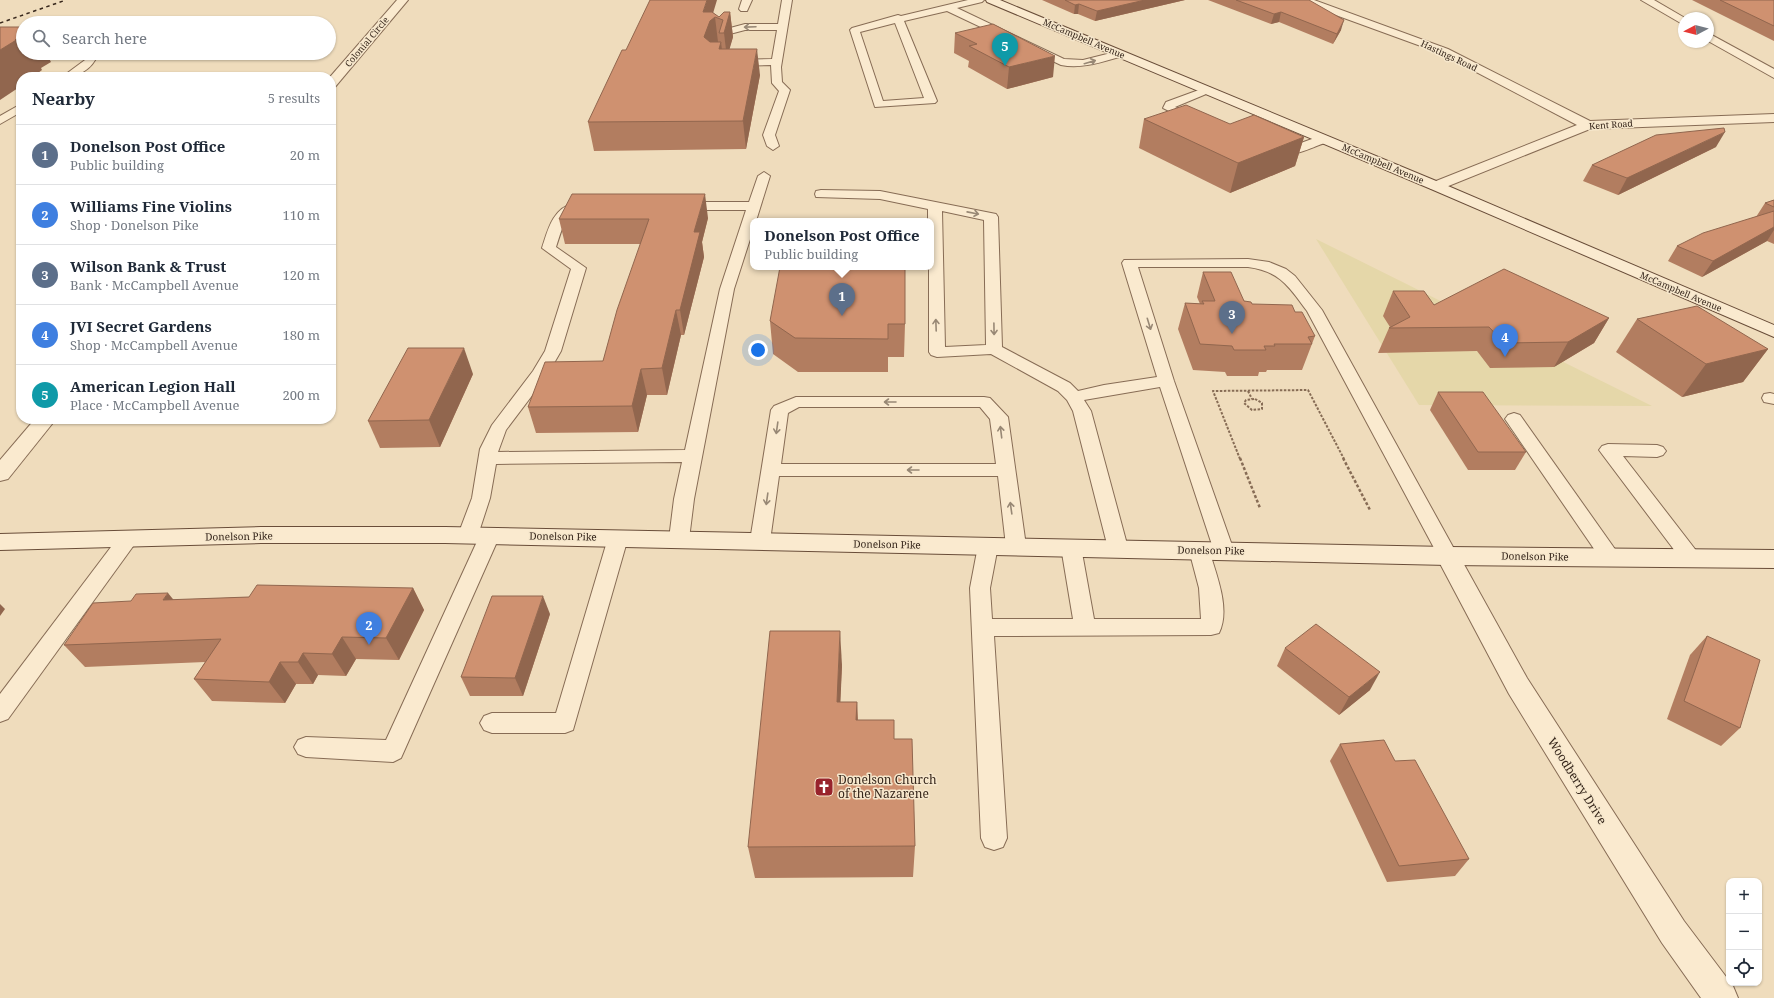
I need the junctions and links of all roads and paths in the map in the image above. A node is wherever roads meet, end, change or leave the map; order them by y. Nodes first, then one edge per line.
1 (403, 0) edge
2 (787, 0) edge
3 (979, 0) edge
4 (991, 0) edge
5 (1304, 0) edge
6 (1646, 0) edge
7 (947, 7) junction
8 (898, 18) junction
9 (1678, 19) edge
10 (783, 27) junction
11 (721, 37) edge
12 (1714, 39) edge
13 (1119, 54) junction
14 (91, 60) edge
15 (777, 62) junction
16 (722, 63) edge
17 (75, 72) edge
18 (1774, 74) edge
19 (336, 78) edge
20 (1207, 90) junction
21 (16, 110) edge
22 (1265, 114) junction
23 (1774, 118) edge
24 (1251, 119) edge
25 (0, 121) edge
26 (1203, 123) edge
27 (1588, 125) junction
28 (1324, 139) junction
29 (773, 146) dead end
30 (1266, 146) edge
31 (764, 176) dead end
32 (1436, 186) junction
33 (821, 194) dead end
34 (599, 205) edge
35 (669, 206) edge
36 (755, 206) junction
37 (935, 206) junction
38 (751, 218) edge
39 (750, 221) edge
40 (1774, 332) edge
41 (994, 349) junction
42 (1166, 381) junction
43 (1248, 390) junction
44 (1074, 397) junction
45 (1252, 399) junction
46 (1514, 419) dead end
47 (42, 424) edge
48 (1657, 451) dead end
49 (692, 456) junction
50 (488, 458) junction
51 (771, 470) junction
52 (1006, 470) junction
53 (0, 474) edge
54 (1260, 508) dead end
55 (1370, 510) dead end
56 (479, 535) junction
57 (618, 538) junction
58 (680, 539) junction
59 (127, 540) junction
60 (760, 540) junction
61 (0, 542) edge
62 (988, 546) junction
63 (1016, 546) junction
64 (1071, 547) junction
65 (1118, 548) junction
66 (1199, 550) junction
67 (1224, 551) junction
68 (1448, 556) junction
69 (1610, 557) junction
70 (1691, 558) junction
71 (1774, 558) edge
72 (1085, 627) junction
73 (982, 628) junction
74 (0, 712) edge
75 (492, 723) dead end
76 (306, 747) dead end
77 (994, 838) dead end
78 (1721, 998) edge

1 - 19 street, Colonial Circle
2 - 10 lane
3 - 7 lane
4 - 13 street, McCampbell Avenue
5 - 27 street, Hastings Road
6 - 9 street
7 - 8 lane
7 -> 13 lane
8 - 8 lane
10 -> 11 lane
10 - 15 lane
12 - 18 street
13 - 20 street, McCampbell Avenue
14 - 17 lane
15 - 16 lane
15 - 29 lane
20 - 22 street, McCampbell Avenue
20 - 26 lane
21 - 25 lane
22 - 24 lane
22 - 28 street, McCampbell Avenue
23 - 27 street, Kent Road
27 - 32 street, Kent Road
28 - 30 lane
28 - 32 street, McCampbell Avenue
31 - 36 lane
32 - 40 street, McCampbell Avenue
33 - 37 lane
34 - 50 lane
35 - 36 lane
36 - 38 lane
37 -> 41 lane
41 -> 37 lane
39 - 49 lane
41 - 44 lane
42 - 44 lane
42 - 67 lane
68 -> 42 lane
43 - 45 path
43 - 54 path
43 - 55 path
44 - 65 lane
45 - 45 path
46 - 69 lane
47 - 53 street
48 - 70 lane
49 - 50 lane
49 - 58 lane
50 - 56 lane
52 -> 51 lane
52 -> 51 lane
51 -> 60 lane
63 -> 52 lane
56 - 57 street, Donelson Pike
56 - 59 street, Donelson Pike
56 - 76 lane
57 - 58 street, Donelson Pike
57 - 75 lane
58 - 60 street, Donelson Pike
59 - 61 street, Donelson Pike
59 - 74 lane
60 - 62 street, Donelson Pike
62 - 63 street, Donelson Pike
62 - 73 lane
63 - 64 street, Donelson Pike
64 - 65 street, Donelson Pike
64 - 72 lane
65 - 66 street, Donelson Pike
66 - 67 street, Donelson Pike
66 - 72 lane
67 - 68 street, Donelson Pike
68 - 69 street, Donelson Pike
68 - 78 street, Woodberry Drive
69 - 70 street, Donelson Pike
70 - 71 street, Donelson Pike
72 - 73 lane
73 - 77 lane

